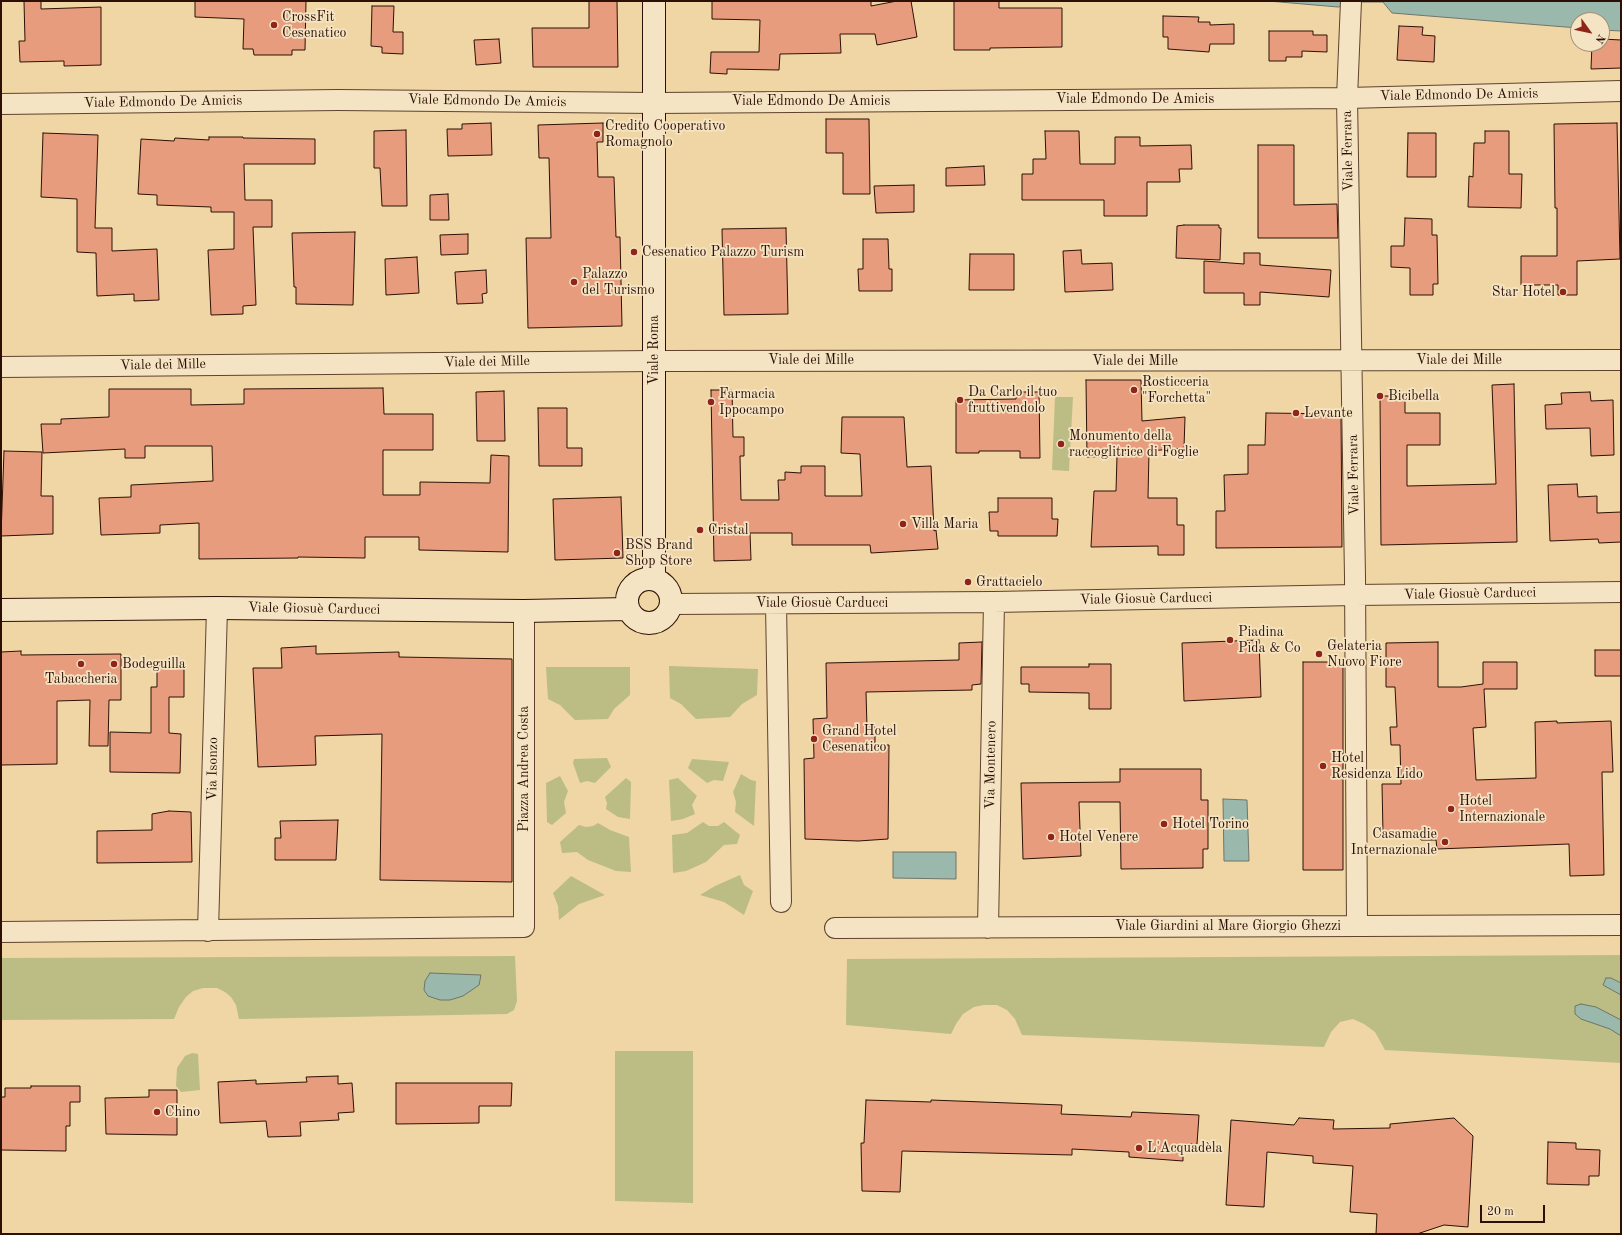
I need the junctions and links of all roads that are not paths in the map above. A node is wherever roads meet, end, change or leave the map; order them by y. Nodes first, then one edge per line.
1 (654, 1) edge
2 (1351, 6) edge
3 (1621, 91) edge
4 (1347, 98) junction
5 (655, 102) junction
6 (1, 104) edge
7 (1352, 360) junction
8 (1621, 360) edge
9 (654, 361) junction
10 (1, 367) edge
11 (654, 579) junction
12 (1621, 592) edge
13 (1355, 595) junction
14 (994, 602) junction
15 (671, 604) junction
16 (776, 604) junction
17 (217, 608) junction
18 (628, 609) junction
19 (1, 610) edge
20 (524, 611) junction
21 (781, 902) dead end
22 (1621, 924) edge
23 (1357, 925) junction
24 (835, 928) dead end
25 (988, 928) junction
26 (208, 931) junction
27 (1, 932) edge

1 - 5 street, Viale Roma
2 - 4 street, Viale Ferrara
3 - 4 street, Viale Edmondo De Amicis
4 - 5 street, Viale Edmondo De Amicis
4 - 7 street, Viale Ferrara
5 - 6 street, Viale Edmondo De Amicis
5 - 9 street, Viale Roma
7 - 8 street, Viale dei Mille
7 - 9 street, Viale dei Mille
7 - 13 street, Viale Ferrara
9 - 10 street, Viale dei Mille
9 - 11 street, Viale Roma
11 - 15 street
11 - 18 street
12 - 13 street, Viale Giosuè Carducci
13 - 14 street, Viale Giosuè Carducci
13 - 23 street, Viale Ferrara
14 - 16 street, Viale Giosuè Carducci
14 - 25 street, Via Montenero
15 - 16 street, Viale Giosuè Carducci
15 - 18 street
16 - 21 street
17 - 19 street, Viale Giosuè Carducci
17 - 20 street, Viale Giosuè Carducci
17 - 26 street, Via Isonzo
18 - 20 street, Viale Giosuè Carducci
20 - 26 street, Piazza Andrea Costa
22 - 23 street, Viale Giardini al Mare Giorgio Ghezzi
23 - 25 street, Viale Giardini al Mare Giorgio Ghezzi
24 - 25 street, Viale Giardini al Mare Giorgio Ghezzi
26 - 27 street

